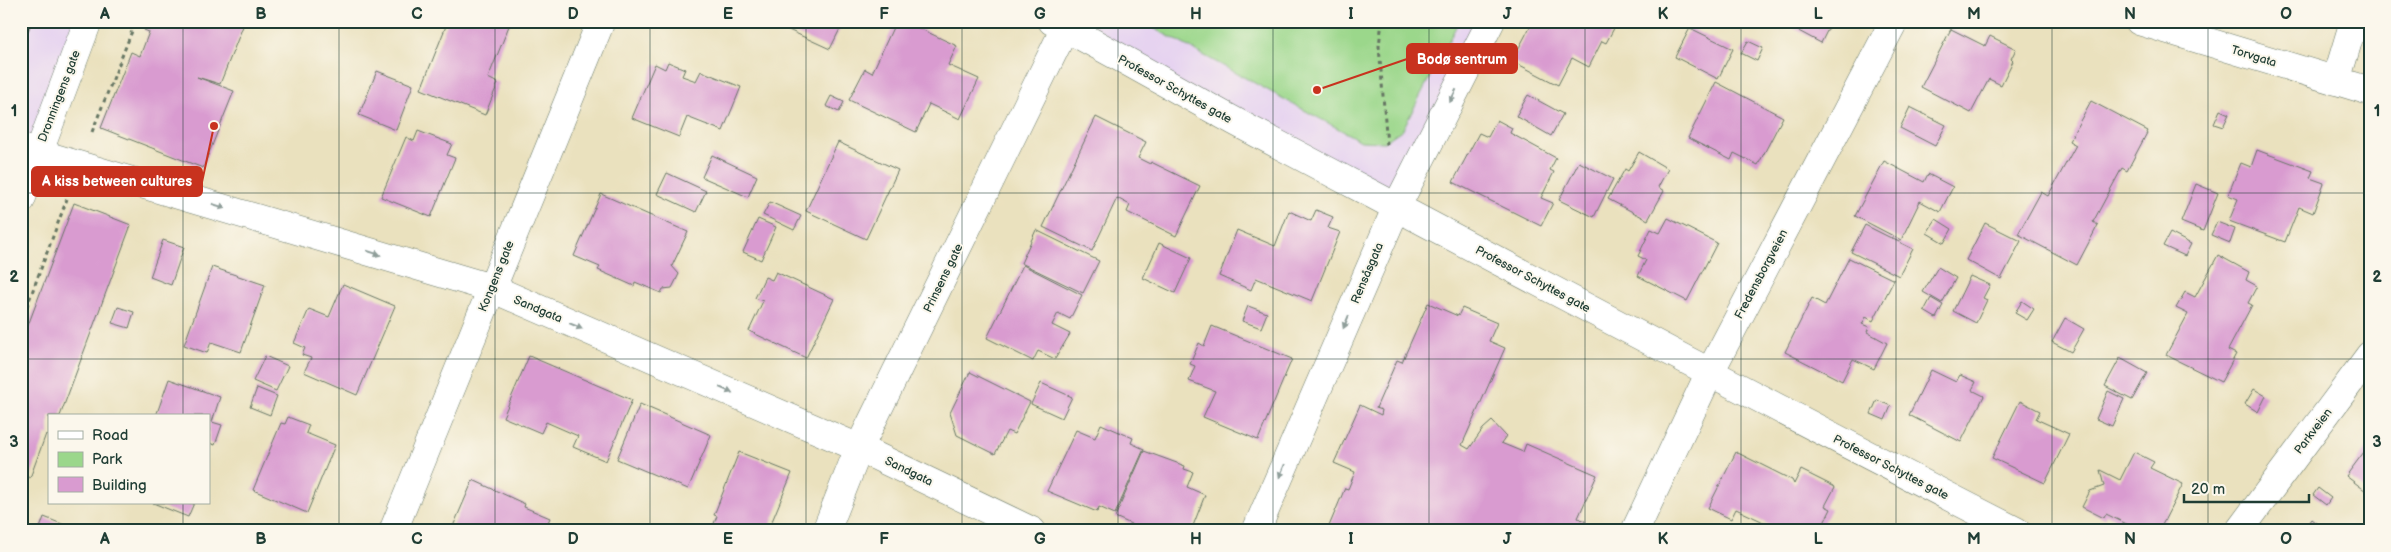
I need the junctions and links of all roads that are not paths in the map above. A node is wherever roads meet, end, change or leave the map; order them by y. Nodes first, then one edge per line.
1 (88, 21) edge
2 (601, 21) edge
3 (1491, 21) edge
4 (1894, 21) edge
5 (2139, 21) edge
6 (2354, 21) edge
7 (1059, 24) edge
8 (2336, 81) junction
9 (2370, 91) edge
10 (30, 150) edge
11 (21, 200) edge
12 (1397, 206) junction
13 (491, 288) junction
14 (2370, 356) edge
15 (1709, 374) junction
16 (859, 448) junction
17 (392, 531) edge
18 (826, 531) edge
19 (1032, 531) edge
20 (1256, 531) edge
21 (1636, 531) edge
22 (2016, 531) edge
23 (2238, 531) edge

1 - 10 street, Dronningens gate
2 - 13 street, Kongens gate
3 -> 12 street, Rensåsgata
4 - 15 street, Fredensborgveien
5 - 8 street, Torvgata
6 - 8 street
7 - 12 street, Professor Schyttes gate
7 - 16 street, Prinsens gate
8 - 9 street, Torvgata
10 - 11 street, Dronningens gate
10 -> 13 street, Sandgata
12 - 15 street, Professor Schyttes gate
12 -> 20 street, Rensåsgata
13 -> 16 street, Sandgata
13 - 17 street, Kongens gate
14 - 23 street, Parkveien
15 - 21 street, Fredensborgveien
15 - 22 street, Professor Schyttes gate
16 - 18 street, Prinsens gate
16 - 19 street, Sandgata

